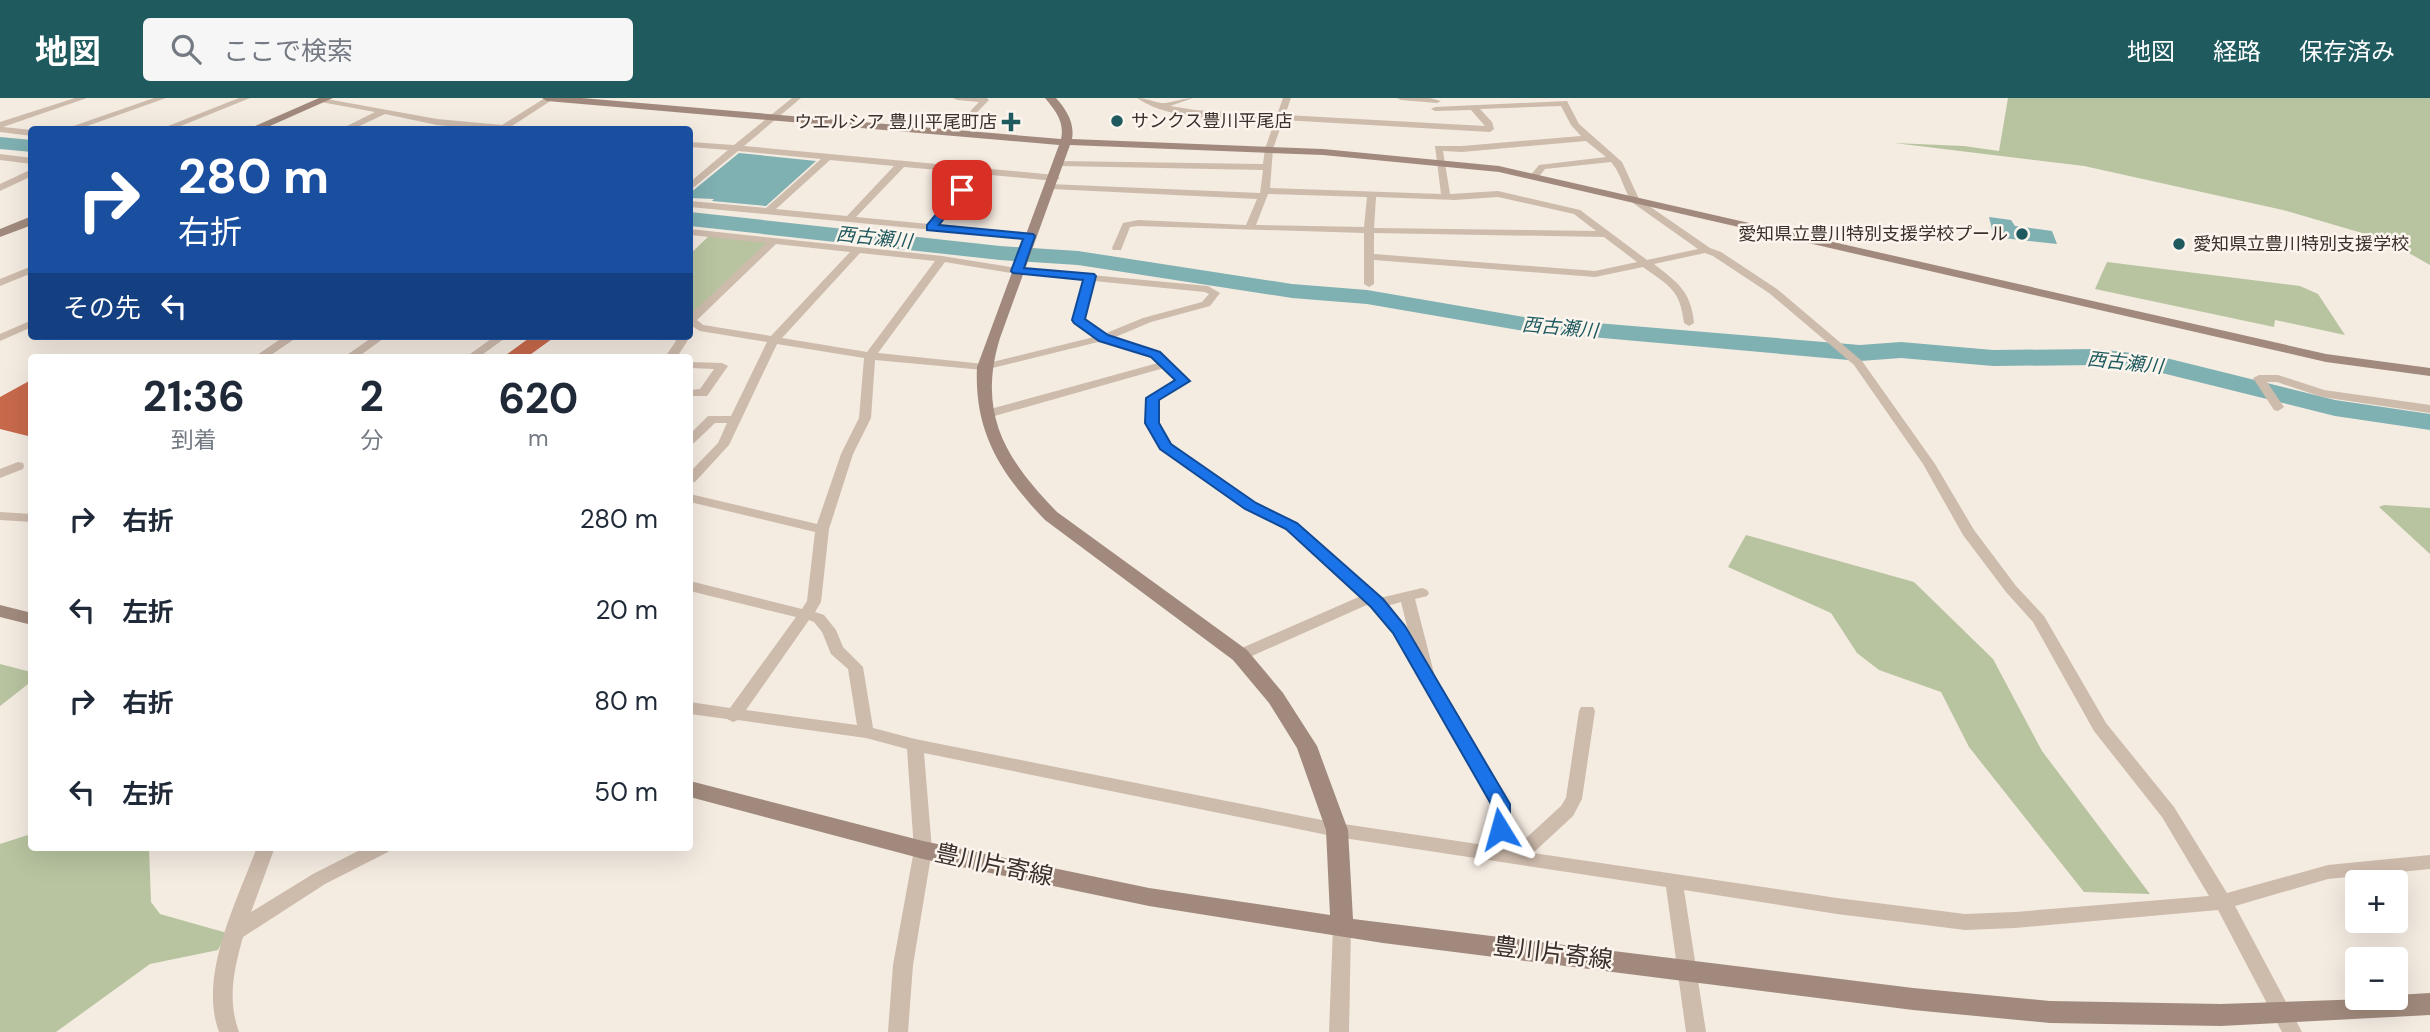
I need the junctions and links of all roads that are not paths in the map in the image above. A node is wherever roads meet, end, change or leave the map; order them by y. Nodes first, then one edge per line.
1 (83, 98) edge
2 (162, 98) edge
3 (246, 98) edge
4 (549, 98) edge
5 (797, 98) edge
6 (957, 98) edge
7 (1050, 98) edge
8 (1141, 98) edge
9 (1189, 98) edge
10 (1287, 98) edge
11 (1401, 98) edge
12 (326, 99) edge
13 (1437, 103) edge
14 (1162, 106) junction
15 (1473, 107) junction
16 (385, 111) junction
17 (774, 118) junction
18 (1280, 119) junction
19 (437, 122) junction
20 (78, 126) edge
21 (172, 126) edge
22 (261, 126) edge
23 (352, 126) edge
24 (430, 126) edge
25 (474, 126) edge
26 (507, 126) edge
27 (0, 127) edge
28 (1437, 128) junction
29 (28, 132) edge
30 (954, 133) junction
31 (1588, 138) junction
32 (1066, 142) junction
33 (693, 144) edge
34 (736, 148) junction
35 (1438, 148) junction
36 (1269, 149) junction
37 (0, 157) edge
38 (828, 157) junction
39 (1613, 159) junction
40 (28, 160) edge
41 (1440, 162) junction
42 (1060, 163) junction
43 (901, 164) junction
44 (1267, 167) junction
45 (978, 171) junction
46 (28, 174) edge
47 (1534, 177) junction
48 (1053, 182) junction
49 (693, 184) edge
50 (0, 188) edge
51 (1264, 194) junction
52 (1372, 194) junction
53 (1446, 196) junction
54 (1636, 201) junction
55 (693, 204) edge
56 (769, 212) junction
57 (848, 220) junction
58 (28, 222) edge
59 (930, 228) junction
60 (1250, 228) junction
61 (1369, 230) junction
62 (693, 232) edge
63 (0, 233) edge
64 (1606, 234) junction
65 (1028, 240) junction
66 (774, 241) junction
67 (1117, 248) dead end
68 (857, 250) junction
69 (1706, 250) junction
70 (1370, 257) junction
71 (942, 259) junction
72 (1645, 264) junction
73 (1018, 267) junction
74 (28, 271) edge
75 (1090, 276) junction
76 (0, 283) edge
77 (1369, 284) dead end
78 (693, 318) edge
79 (693, 323) edge
80 (1689, 323) dead end
81 (28, 325) edge
82 (0, 338) edge
83 (1103, 338) junction
84 (287, 340) edge
85 (375, 340) edge
86 (496, 340) edge
87 (773, 341) junction
88 (265, 354) edge
89 (354, 354) edge
90 (476, 354) edge
91 (870, 356) junction
92 (1167, 364) junction
93 (693, 365) edge
94 (984, 367) junction
95 (2430, 372) edge
96 (693, 393) edge
97 (2278, 407) dead end
98 (2430, 409) edge
99 (987, 414) junction
100 (735, 420) junction
101 (693, 437) edge
102 (18, 466) dead end
103 (0, 474) edge
104 (693, 476) edge
105 (693, 499) edge
106 (0, 516) edge
107 (28, 518) edge
108 (822, 529) junction
109 (693, 590) edge
110 (1374, 600) junction
111 (0, 611) edge
112 (807, 613) junction
113 (28, 618) edge
114 (1240, 655) junction
115 (1427, 677) junction
116 (693, 709) edge
117 (1587, 711) dead end
118 (733, 716) junction
119 (866, 732) junction
120 (915, 745) junction
121 (693, 790) edge
122 (1336, 830) junction
123 (923, 850) junction
124 (265, 851) edge
125 (375, 851) edge
126 (1508, 855) junction
127 (2430, 862) edge
128 (1674, 882) junction
129 (2223, 902) junction
130 (1342, 927) junction
131 (237, 931) junction
132 (1688, 969) junction
133 (2430, 1004) edge
134 (2287, 1023) edge
135 (229, 1032) edge
136 (898, 1032) edge
137 (1339, 1032) edge
138 (1696, 1032) edge

1 - 27 street
2 - 20 street
3 - 21 street
4 - 17 street
4 - 26 street
5 - 17 street
6 - 30 street
7 - 32 street
8 - 14 street
9 - 14 street
10 - 18 street
11 - 13 street
12 - 16 street
12 - 22 street
13 - 15 street
13 - 28 street
14 - 18 street
15 - 28 street
15 - 31 street
16 - 19 street
16 - 23 street
17 - 30 street
17 - 34 street
18 - 28 street
18 - 36 street
19 - 24 street
19 - 25 street
27 - 29 street
28 - 35 street
30 - 32 street
31 - 35 street
31 - 39 street
32 - 36 street
32 - 42 street
33 - 34 street
34 - 38 street
34 - 49 street
35 - 41 street
36 - 41 street
36 - 44 street
37 - 40 street
38 - 43 street
38 - 56 street
39 - 47 street
39 - 54 street
41 - 47 street
41 - 53 street
42 - 44 street
42 - 48 street
43 - 45 street
43 - 57 street
44 - 51 street
45 - 48 street
45 - 59 street
46 - 50 street
47 - 54 street
48 - 51 street
48 - 65 street
51 - 52 street
51 - 60 street
52 - 53 street
52 - 61 street
53 - 64 street
54 - 69 street
54 - 95 street
55 - 56 street
56 - 57 street
57 - 59 street
58 - 63 street
59 - 65 street
60 - 61 street
60 - 67 street
61 - 64 street
61 - 70 street
62 - 66 street
64 - 72 street
65 - 73 street
66 - 68 street
66 - 78 street
68 - 71 street
68 - 87 street
69 - 72 street
69 - 129 street
70 - 72 street
70 - 77 street
71 - 73 street
71 - 91 street
72 - 80 street
73 - 75 street
73 - 94 street
74 - 76 street
75 - 83 street
75 - 83 street
79 - 87 street
81 - 82 street
83 - 92 street
83 - 94 street
84 - 88 street
85 - 89 street
86 - 90 street
87 - 91 street
87 - 100 street
91 - 94 street
91 - 108 street
92 - 99 street
92 - 110 street
93 - 96 street
94 - 99 street
97 - 98 street
99 - 114 street
100 - 101 street
100 - 104 street
102 - 103 street
105 - 108 street
106 - 107 street
108 - 112 street
109 - 112 street
110 - 114 street
110 - 115 street
110 - 115 street
111 - 113 street
112 - 118 street
112 - 119 street
114 - 122 street
115 - 126 street
116 - 118 street
117 - 126 street
118 - 119 street
119 - 120 street
120 - 122 street
120 - 123 street
121 - 123 street, 豊川片寄線
122 - 126 street
122 - 130 street
123 - 130 street, 豊川片寄線
123 - 136 street
124 - 131 street
125 - 131 street
126 - 128 street
127 - 129 street
128 - 129 street
128 - 132 street
129 - 134 street
130 - 132 street, 豊川片寄線
130 - 137 street
131 - 135 street
132 - 134 street, 豊川片寄線
132 - 138 street
133 - 134 street, 豊川片寄線

